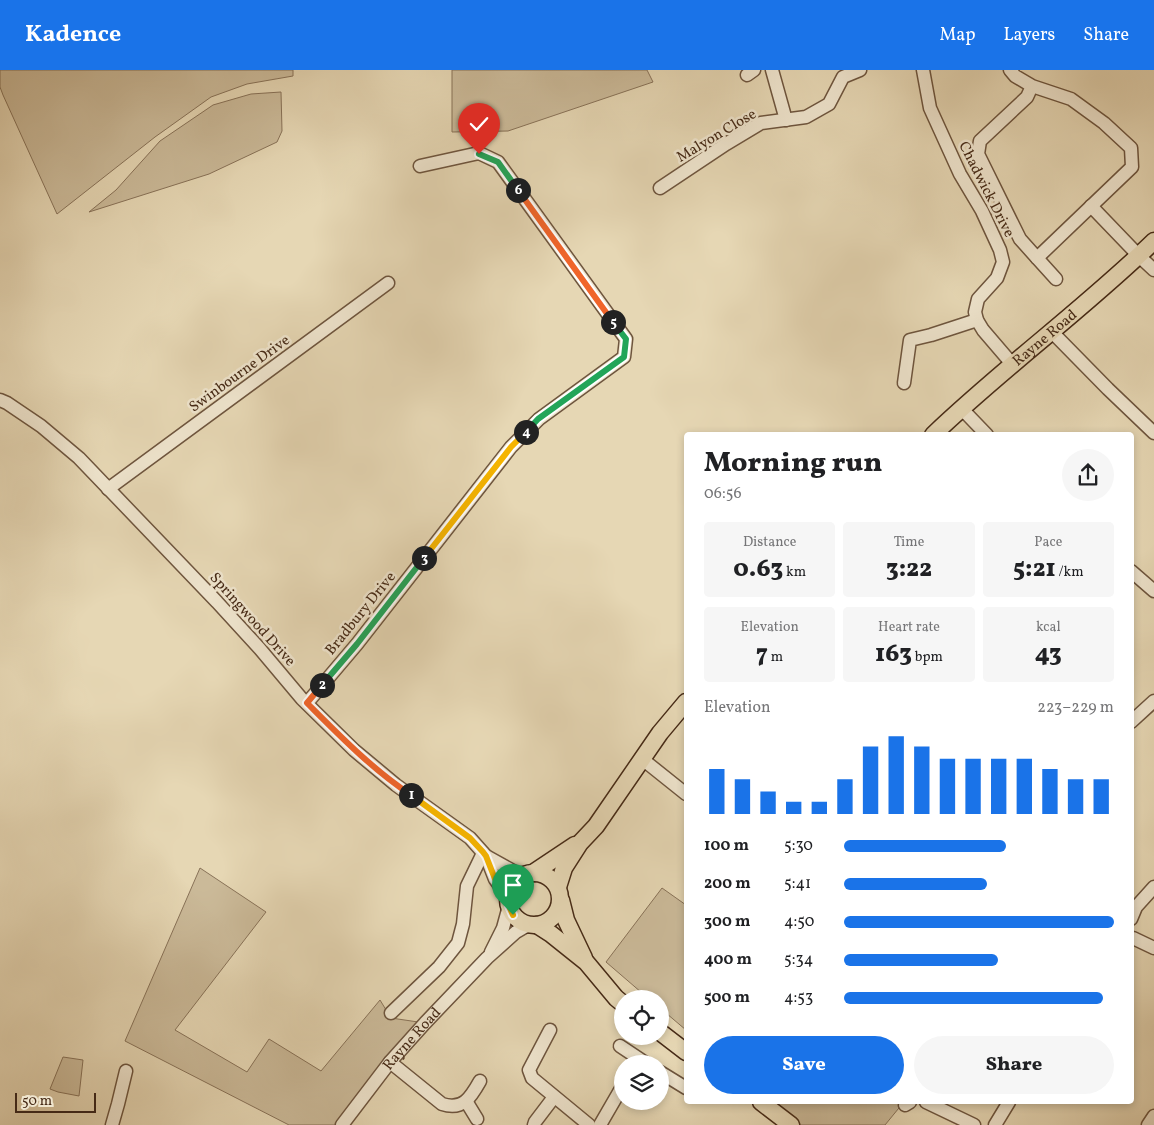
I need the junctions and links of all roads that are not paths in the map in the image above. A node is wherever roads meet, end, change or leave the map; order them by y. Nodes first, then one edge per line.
1 (772, 70) edge
2 (860, 70) edge
3 (923, 70) edge
4 (1013, 73) edge
5 (1032, 86) junction
6 (786, 120) junction
7 (420, 166) dead end
8 (660, 188) dead end
9 (1091, 206) junction
10 (1154, 241) edge
11 (1138, 256) junction
12 (1037, 258) junction
13 (1154, 270) edge
14 (1056, 279) dead end
15 (388, 283) dead end
16 (977, 320) junction
17 (1052, 332) junction
18 (1013, 365) junction
19 (904, 383) dead end
20 (0, 400) edge
21 (962, 409) junction
22 (936, 432) edge
23 (984, 432) edge
24 (1154, 433) edge
25 (108, 490) junction
26 (1134, 574) edge
27 (1154, 592) edge
28 (1154, 701) edge
29 (307, 703) junction
30 (684, 704) edge
31 (1134, 714) edge
32 (642, 758) junction
33 (684, 792) edge
34 (580, 842) junction
35 (485, 854) junction
36 (528, 874) junction
37 (1154, 887) edge
38 (559, 893) junction
39 (509, 902) junction
40 (1134, 912) edge
41 (533, 925) junction
42 (1134, 937) edge
43 (1154, 948) edge
44 (487, 958) junction
45 (586, 962) junction
46 (614, 996) edge
47 (391, 1013) dead end
48 (550, 1030) dead end
49 (669, 1039) edge
50 (620, 1046) dead end
51 (684, 1050) edge
52 (632, 1055) edge
53 (390, 1062) junction
54 (126, 1071) dead end
55 (669, 1078) edge
56 (480, 1080) dead end
57 (684, 1087) edge
58 (554, 1097) junction
59 (466, 1101) junction
60 (614, 1101) edge
61 (764, 1104) edge
62 (930, 1104) edge
63 (1009, 1104) edge
64 (1154, 1116) edge
65 (477, 1118) dead end
66 (112, 1125) edge
67 (342, 1125) edge
68 (534, 1125) edge
69 (589, 1125) edge
70 (600, 1125) edge
71 (791, 1125) edge
72 (974, 1125) edge
73 (995, 1125) edge
74 (1148, 1125) edge

1 - 6 street
2 - 6 street, Malyon Close
3 - 16 street, Chadwick Drive
4 - 5 street
5 - 9 street
5 - 12 street
6 - 8 street, Malyon Close
7 - 29 street, Bradbury Drive
9 - 11 street
9 - 12 street
10 - 11 main road, Rayne Road
11 - 13 street
11 - 17 main road, Rayne Road
12 - 14 street
15 - 25 street, Swinbourne Drive
16 - 18 street
16 - 19 street
17 - 18 main road, Rayne Road
17 - 24 street
18 - 21 main road, Rayne Road
20 - 25 street, Springwood Drive
21 - 22 main road, Rayne Road
21 - 23 street
25 - 29 street, Springwood Drive
26 - 27 street
28 - 31 street
29 - 35 street, Springwood Drive
30 - 32 main road, Rayne Road
32 - 33 street
32 - 34 main road, Rayne Road
34 - 36 main road, Rayne Road
34 - 38 main road, Rayne Road
35 - 36 street, Springwood Drive
35 - 39 street, Springwood Drive
35 - 47 street
36 - 38 main road
36 - 39 main road, Rayne Road
37 - 40 street
38 - 41 main road, Rayne Road
38 - 45 main road
39 - 41 main road
39 - 44 street, Rayne Road
41 - 44 street, Rayne Road
41 - 45 main road
42 - 43 street
44 - 53 street, Rayne Road
45 - 46 main road
48 - 58 street
49 - 51 main road
50 - 52 street
53 - 59 street
53 - 67 street, Rayne Road
54 - 66 street
55 - 57 street
56 - 59 street
58 - 68 street
58 - 69 street
59 - 65 street
60 - 70 street
61 - 71 main road
62 - 72 street
63 - 73 street
64 - 74 street

